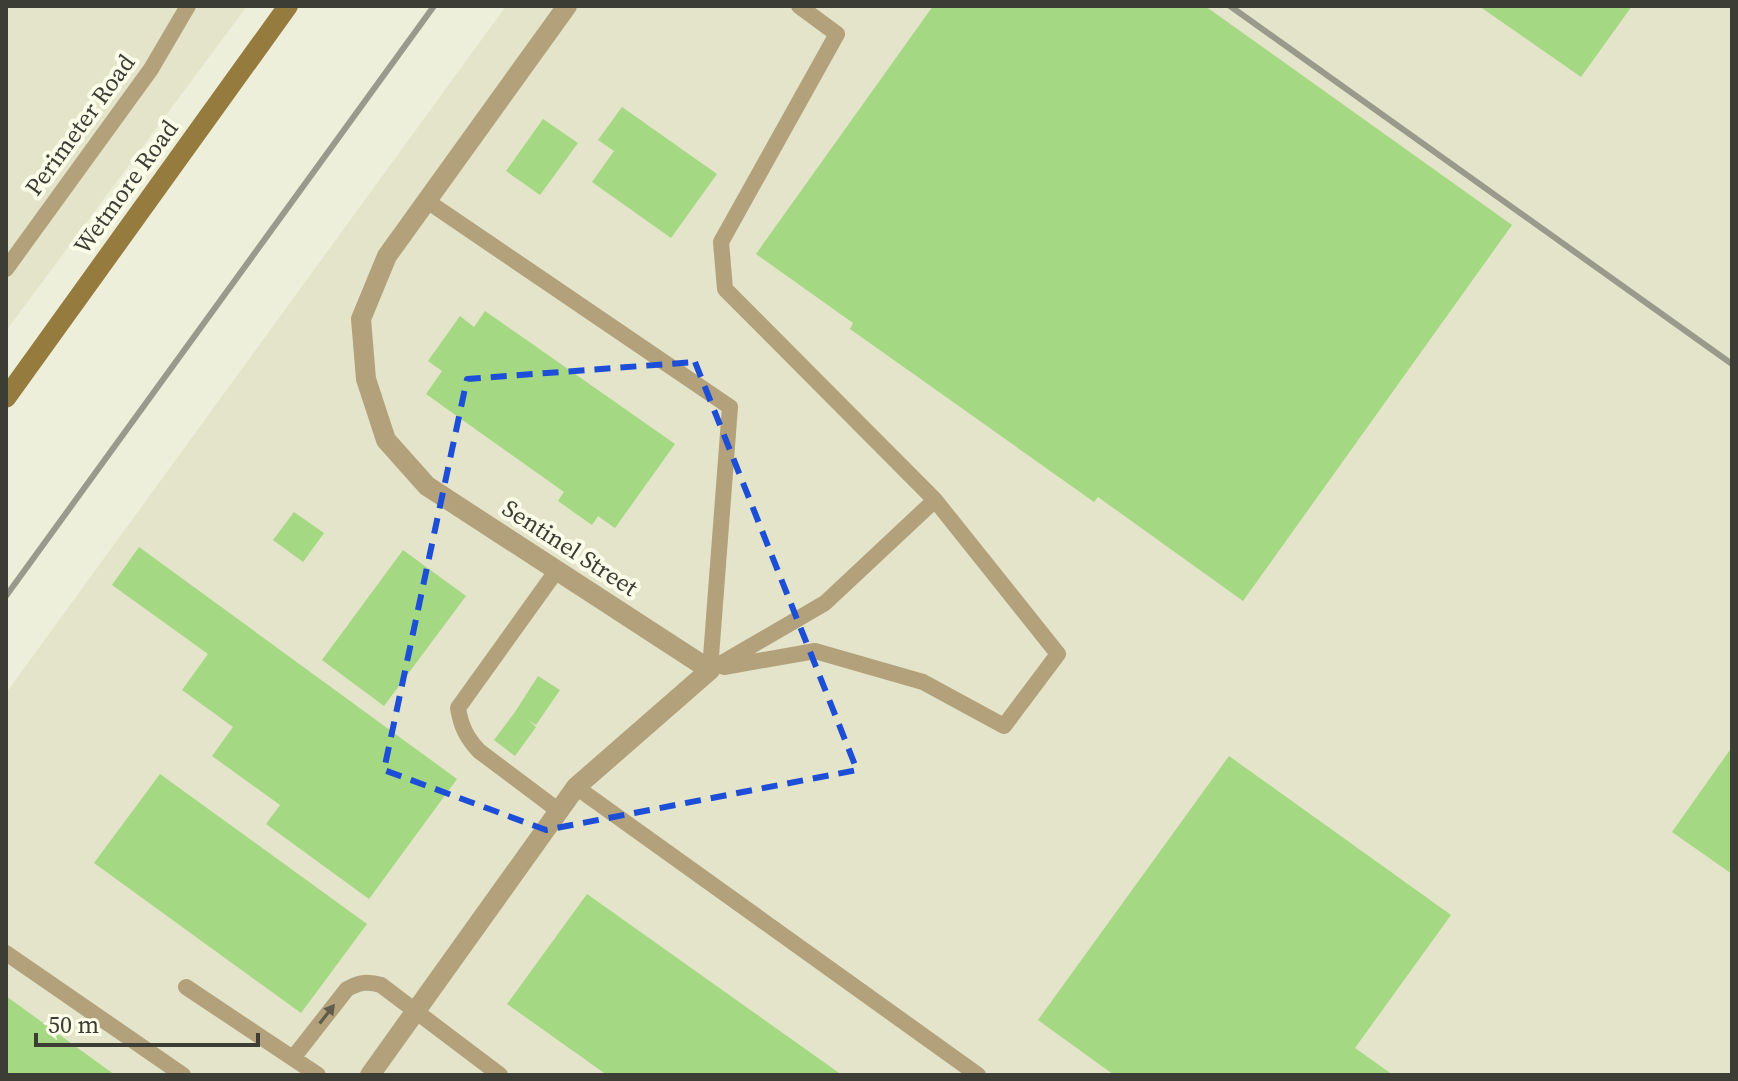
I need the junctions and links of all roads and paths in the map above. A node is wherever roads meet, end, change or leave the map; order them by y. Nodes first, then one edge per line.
1 (188, 6) edge
2 (288, 6) edge
3 (567, 6) edge
4 (799, 6) edge
5 (427, 201) junction
6 (6, 269) edge
7 (6, 398) edge
8 (935, 500) junction
9 (557, 570) junction
10 (710, 670) junction
11 (576, 787) junction
12 (559, 811) junction
13 (6, 953) edge
14 (186, 987) dead end
15 (416, 1012) junction
16 (293, 1058) junction
17 (183, 1075) edge
18 (318, 1075) edge
19 (370, 1075) edge
20 (500, 1075) edge
21 (978, 1075) edge

1 - 6 lane, Perimeter Road
2 - 7 main road, Wetmore Road
3 - 5 street, Sentinel Street
4 - 8 lane
5 - 9 street, Sentinel Street
5 - 10 lane
8 - 10 lane
8 - 10 lane
9 - 10 street, Sentinel Street
9 - 12 lane
10 - 11 street
11 - 12 street
11 - 21 lane
12 - 15 street
13 - 17 lane
14 - 16 lane
16 -> 15 lane
15 - 19 street
15 - 20 lane
16 - 18 lane

